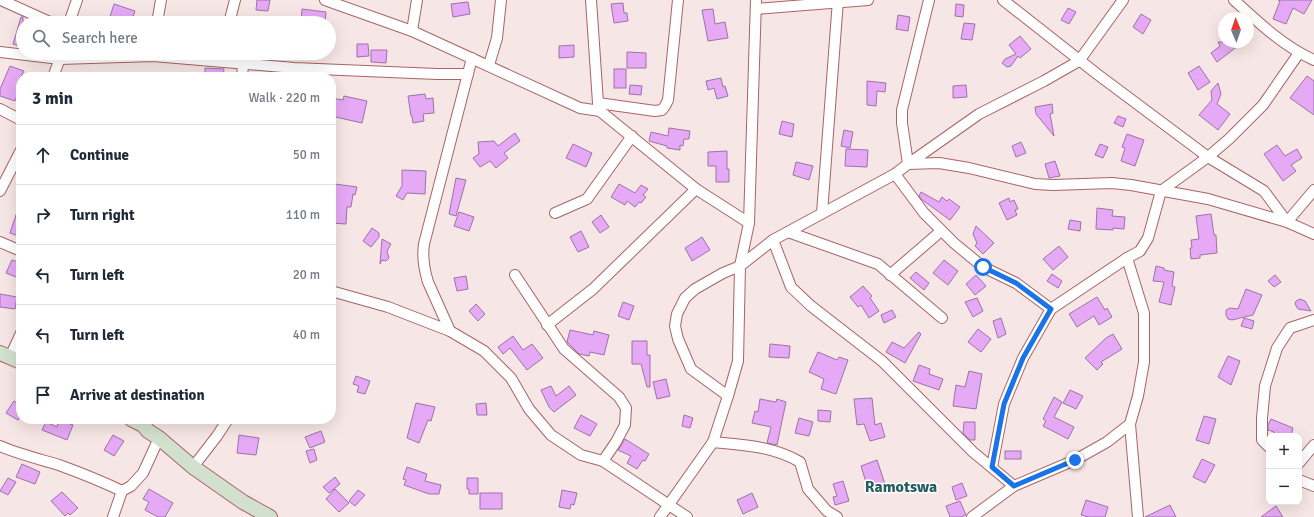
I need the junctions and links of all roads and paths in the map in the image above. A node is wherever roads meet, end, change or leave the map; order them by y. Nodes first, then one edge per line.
1 (77, 0) edge
2 (161, 0) edge
3 (235, 0) edge
4 (325, 0) edge
5 (417, 0) edge
6 (501, 0) edge
7 (591, 0) edge
8 (678, 0) edge
9 (868, 0) edge
10 (928, 0) edge
11 (1003, 0) edge
12 (1123, 0) edge
13 (1234, 0) edge
14 (1, 1) edge
15 (838, 1) edge
16 (756, 4) edge
17 (36, 16) edge
18 (71, 16) edge
19 (158, 16) edge
20 (231, 16) edge
21 (412, 31) junction
22 (0, 52) edge
23 (16, 53) edge
24 (1299, 53) junction
25 (472, 58) junction
26 (59, 60) edge
27 (227, 60) edge
28 (1314, 60) edge
29 (1079, 61) junction
30 (243, 65) junction
31 (489, 66) junction
32 (55, 72) edge
33 (242, 72) edge
34 (468, 74) junction
35 (599, 107) junction
36 (0, 109) edge
37 (16, 117) edge
38 (632, 136) junction
39 (1208, 157) junction
40 (16, 160) edge
41 (908, 164) junction
42 (895, 174) junction
43 (696, 189) junction
44 (1314, 190) edge
45 (0, 191) edge
46 (1161, 191) junction
47 (555, 212) dead end
48 (822, 213) junction
49 (1287, 222) junction
50 (748, 223) junction
51 (942, 231) junction
52 (788, 232) junction
53 (1314, 234) edge
54 (773, 240) junction
55 (0, 242) edge
56 (16, 249) edge
57 (1127, 258) junction
58 (740, 266) junction
59 (515, 275) dead end
60 (890, 275) junction
61 (336, 292) edge
62 (1051, 309) junction
63 (942, 318) dead end
64 (1314, 320) edge
65 (1314, 324) edge
66 (547, 325) junction
67 (450, 331) junction
68 (16, 344) edge
69 (10, 357) edge
70 (728, 396) junction
71 (143, 424) edge
72 (225, 424) edge
73 (1130, 424) junction
74 (159, 438) junction
75 (713, 442) junction
76 (1266, 444) edge
77 (1314, 445) edge
78 (0, 446) edge
79 (1302, 459) edge
80 (603, 461) junction
81 (193, 467) junction
82 (992, 467) junction
83 (1302, 481) edge
84 (1014, 486) junction
85 (1314, 486) edge
86 (122, 491) junction
87 (668, 504) junction
88 (113, 517) edge
89 (270, 517) edge
90 (660, 517) edge
91 (687, 517) edge
92 (837, 517) edge
93 (972, 517) edge
94 (1138, 517) edge

1 - 18 street
2 - 19 street
3 - 20 street
4 - 21 street
5 - 21 street
6 - 31 street
7 - 35 street
8 - 35 street
9 - 15 street
10 - 41 street
11 - 29 street
12 - 29 street
13 - 24 street
14 - 17 street
15 - 16 street
15 - 48 street
16 - 50 street
21 - 25 street
22 - 23 street
24 - 28 street
24 - 39 street
25 - 31 street
25 - 34 street
26 - 32 street
27 - 30 street
29 - 39 street
29 - 41 street
30 - 33 street
30 - 34 street
31 - 35 street
34 - 67 street
35 - 38 street
36 - 37 street
38 - 43 street
38 - 47 street
39 - 46 street
39 - 49 street
40 - 45 street
41 - 42 street
41 - 46 street
42 - 48 street
42 - 51 street
43 - 50 street
43 - 66 street
44 - 49 street
46 - 49 street
46 - 57 street
48 - 52 street
49 - 53 street
50 - 58 street
51 - 60 street
51 - 62 street
52 - 54 street
52 - 60 street
54 - 58 street
54 - 82 street
55 - 56 street
57 - 62 street
57 - 73 street
58 - 70 street
58 - 70 street
59 - 66 street
60 - 63 street
61 - 67 street
62 - 82 street
64 - 65 street
64 - 76 street
66 - 80 street
67 - 80 street
68 - 69 street
70 - 75 street
71 - 74 street
72 - 81 street
73 - 84 street
73 - 94 street
74 - 81 street
74 - 86 street
75 - 87 street
75 - 92 street
77 - 79 street
78 - 86 street
80 - 87 street
81 - 89 street
82 - 84 street
83 - 85 street
84 - 93 street
86 - 88 street
87 - 90 street
87 - 91 street

